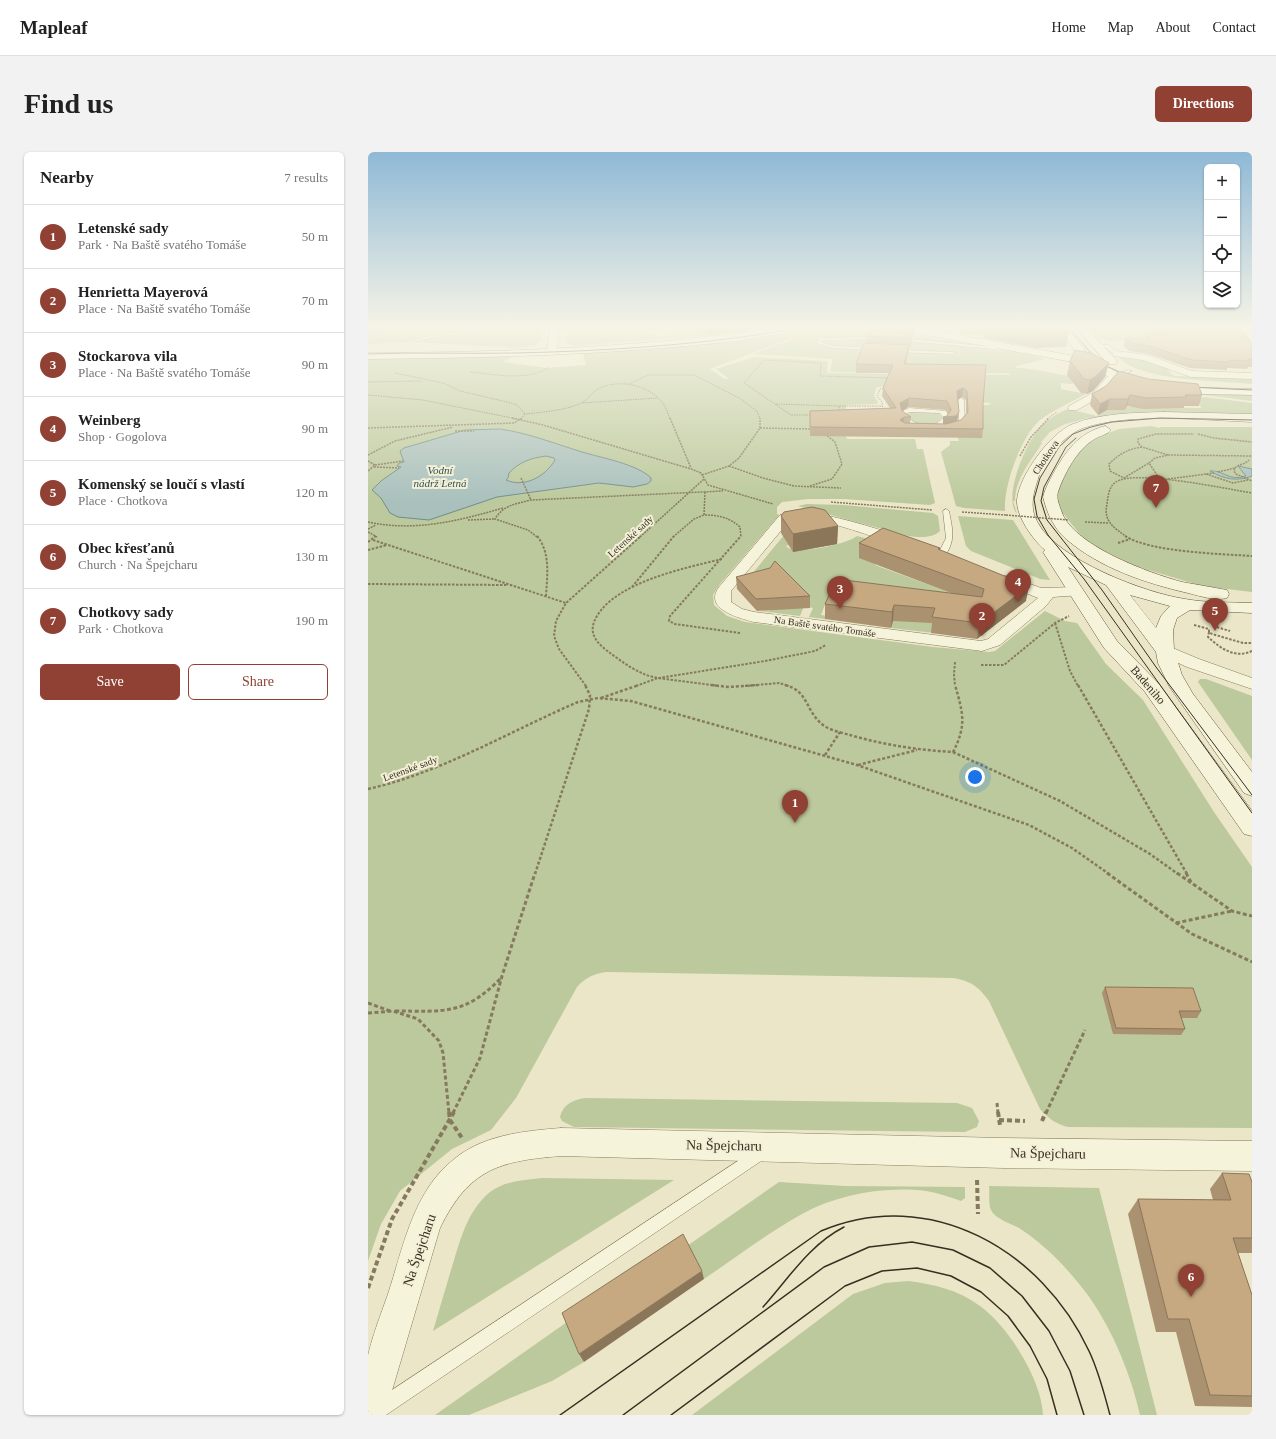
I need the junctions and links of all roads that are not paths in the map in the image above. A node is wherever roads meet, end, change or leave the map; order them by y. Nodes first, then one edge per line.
1 (1106, 385) edge
2 (1160, 385) edge
3 (1252, 392) edge
4 (961, 400) edge
5 (1074, 408) dead end
6 (1252, 418) edge
7 (1252, 425) edge
8 (904, 429) edge
9 (928, 430) junction
10 (946, 511) road end
11 (1075, 539) junction
12 (1045, 543) junction
13 (913, 544) edge
14 (928, 548) edge
15 (943, 552) junction
16 (958, 559) edge
17 (994, 575) edge
18 (1105, 578) junction
19 (1149, 578) junction
20 (1073, 588) junction
21 (1046, 594) junction
22 (1252, 597) edge
23 (1189, 605) junction
24 (1252, 608) edge
25 (1163, 649) junction
26 (1252, 684) edge
27 (1252, 788) edge
28 (1252, 828) edge
29 (771, 1146) junction
30 (1252, 1156) edge
31 (368, 1411) edge
32 (370, 1415) edge

1 - 5 street
2 - 3 main road
4 - 9 lane
6 - 12 main road, Chotkova
7 - 11 main road, Chotkova
8 - 9 lane
9 - 9 lane
10 - 15 lane
11 - 18 main road, Chotkova
11 - 19 main road, Chotkova
12 - 18 main road, Chotkova
12 - 20 main road, Badeniho
13 - 21 street, Na Baště svatého Tomáše
14 - 15 street
15 - 16 street
17 - 21 street
18 - 19 main road
18 - 20 main road
18 - 23 main road, Chotkova
18 - 25 main road, Badeniho
19 - 22 main road, Chotkova
20 - 21 street
20 - 28 main road, Badeniho
23 - 24 main road, Chotkova
23 - 25 main road, Badeniho
25 - 26 street
25 - 27 main road, Badeniho
29 - 30 street, Na Špejcharu
29 - 31 street, Na Špejcharu
29 - 32 lane

